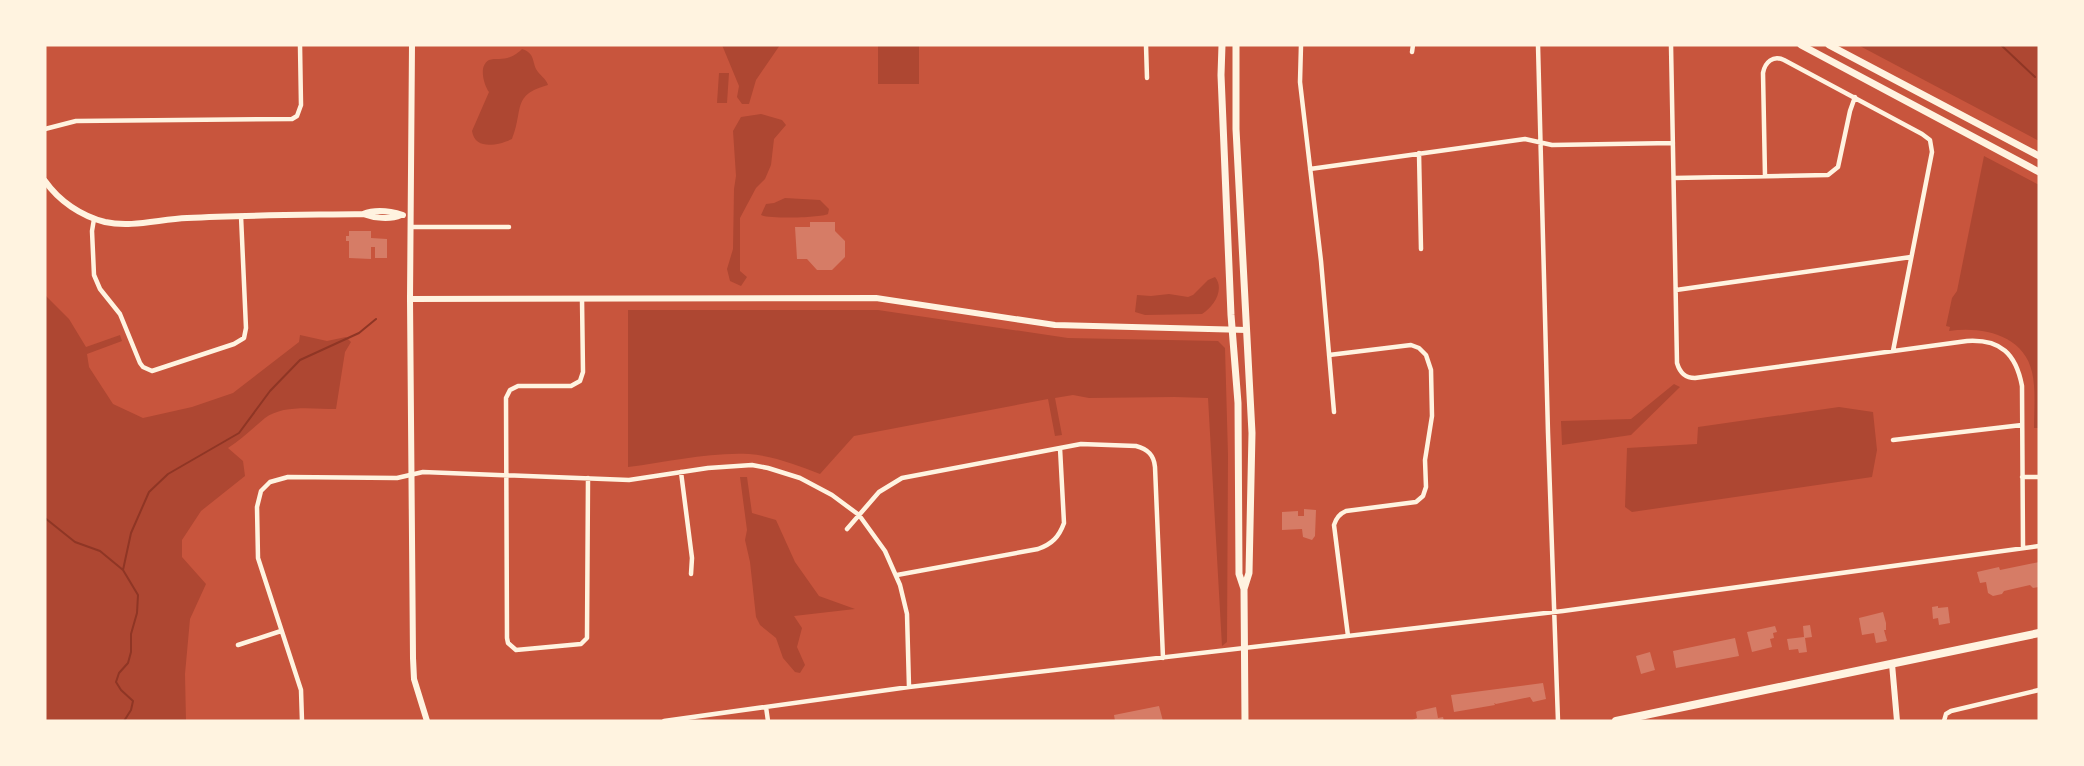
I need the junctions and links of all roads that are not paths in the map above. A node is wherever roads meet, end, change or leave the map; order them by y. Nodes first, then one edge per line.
1 (300, 45) edge
2 (412, 45) edge
3 (1146, 45) edge
4 (1222, 45) edge
5 (1236, 45) edge
6 (1301, 45) edge
7 (1413, 45) edge
8 (1538, 45) edge
9 (1671, 45) edge
10 (1801, 45) edge
11 (1829, 45) edge
12 (1412, 52) dead end
13 (1147, 78) dead end
14 (1855, 97) junction
15 (45, 129) edge
16 (1539, 143) junction
17 (1673, 143) junction
18 (1419, 153) junction
19 (2039, 156) edge
20 (1310, 169) junction
21 (2039, 172) edge
22 (1765, 176) junction
23 (1674, 178) junction
24 (45, 181) edge
25 (410, 215) junction
26 (242, 216) junction
27 (94, 219) junction
28 (411, 227) junction
29 (509, 227) dead end
30 (1421, 249) dead end
31 (1911, 257) junction
32 (1676, 290) junction
33 (582, 298) junction
34 (410, 299) junction
35 (1233, 329) junction
36 (1247, 330) junction
37 (1893, 351) junction
38 (1329, 355) junction
39 (1334, 412) dead end
40 (2022, 425) junction
41 (1893, 440) dead end
42 (1060, 448) junction
43 (681, 472) junction
44 (506, 474) junction
45 (412, 475) junction
46 (2022, 477) junction
47 (2039, 477) edge
48 (588, 478) junction
49 (859, 515) junction
50 (847, 529) dead end
51 (2039, 546) edge
52 (2022, 548) junction
53 (691, 574) dead end
54 (897, 575) junction
55 (1244, 589) junction
56 (1554, 612) junction
57 (281, 631) junction
58 (2039, 633) edge
59 (1348, 636) junction
60 (238, 645) dead end
61 (1244, 648) junction
62 (1163, 658) junction
63 (1892, 663) junction
64 (909, 687) junction
65 (2039, 690) edge
66 (766, 707) junction
67 (302, 721) edge
68 (426, 721) edge
69 (664, 721) edge
70 (768, 721) edge
71 (1245, 721) edge
72 (1558, 721) edge
73 (1617, 721) edge
74 (1897, 721) edge
75 (1944, 721) edge

1 - 15 street
2 - 25 street
3 - 13 street
4 - 35 main road
5 - 36 main road
6 - 20 street
7 - 12 street
8 - 16 street
9 - 17 street
10 - 21 main road
11 - 19 main road
14 - 22 street
14 - 22 street
14 - 31 street
16 - 17 street
16 - 18 street
16 - 56 street
17 - 23 street
18 - 20 street
18 - 30 street
20 - 38 street
22 - 23 street
23 - 32 street
24 - 27 street
25 - 26 street
25 - 28 street
26 - 27 street
26 - 27 street
28 - 29 street
28 - 34 street
31 - 32 street
31 - 37 street
32 - 37 street
33 - 34 street
33 - 35 street
33 - 44 street
34 - 45 street
35 - 36 street
35 - 55 main road
36 - 55 main road
37 - 40 street
38 - 39 street
38 - 59 street
40 - 41 street
40 - 46 street
42 - 49 street
42 - 54 street
42 - 62 street
43 - 48 street
43 - 49 street
43 - 53 street
44 - 45 street
44 - 48 street
44 - 48 street
45 - 57 street
45 - 68 street
46 - 47 street
46 - 52 street
49 - 50 street
49 - 54 street
51 - 52 street
52 - 56 street
54 - 64 street
55 - 61 main road
56 - 59 street
56 - 72 street
57 - 60 street
57 - 67 street
58 - 63 main road
59 - 61 street
61 - 62 street
61 - 71 main road
62 - 64 street
63 - 73 main road
63 - 74 street
64 - 66 street
65 - 75 street
66 - 69 street
66 - 70 street

